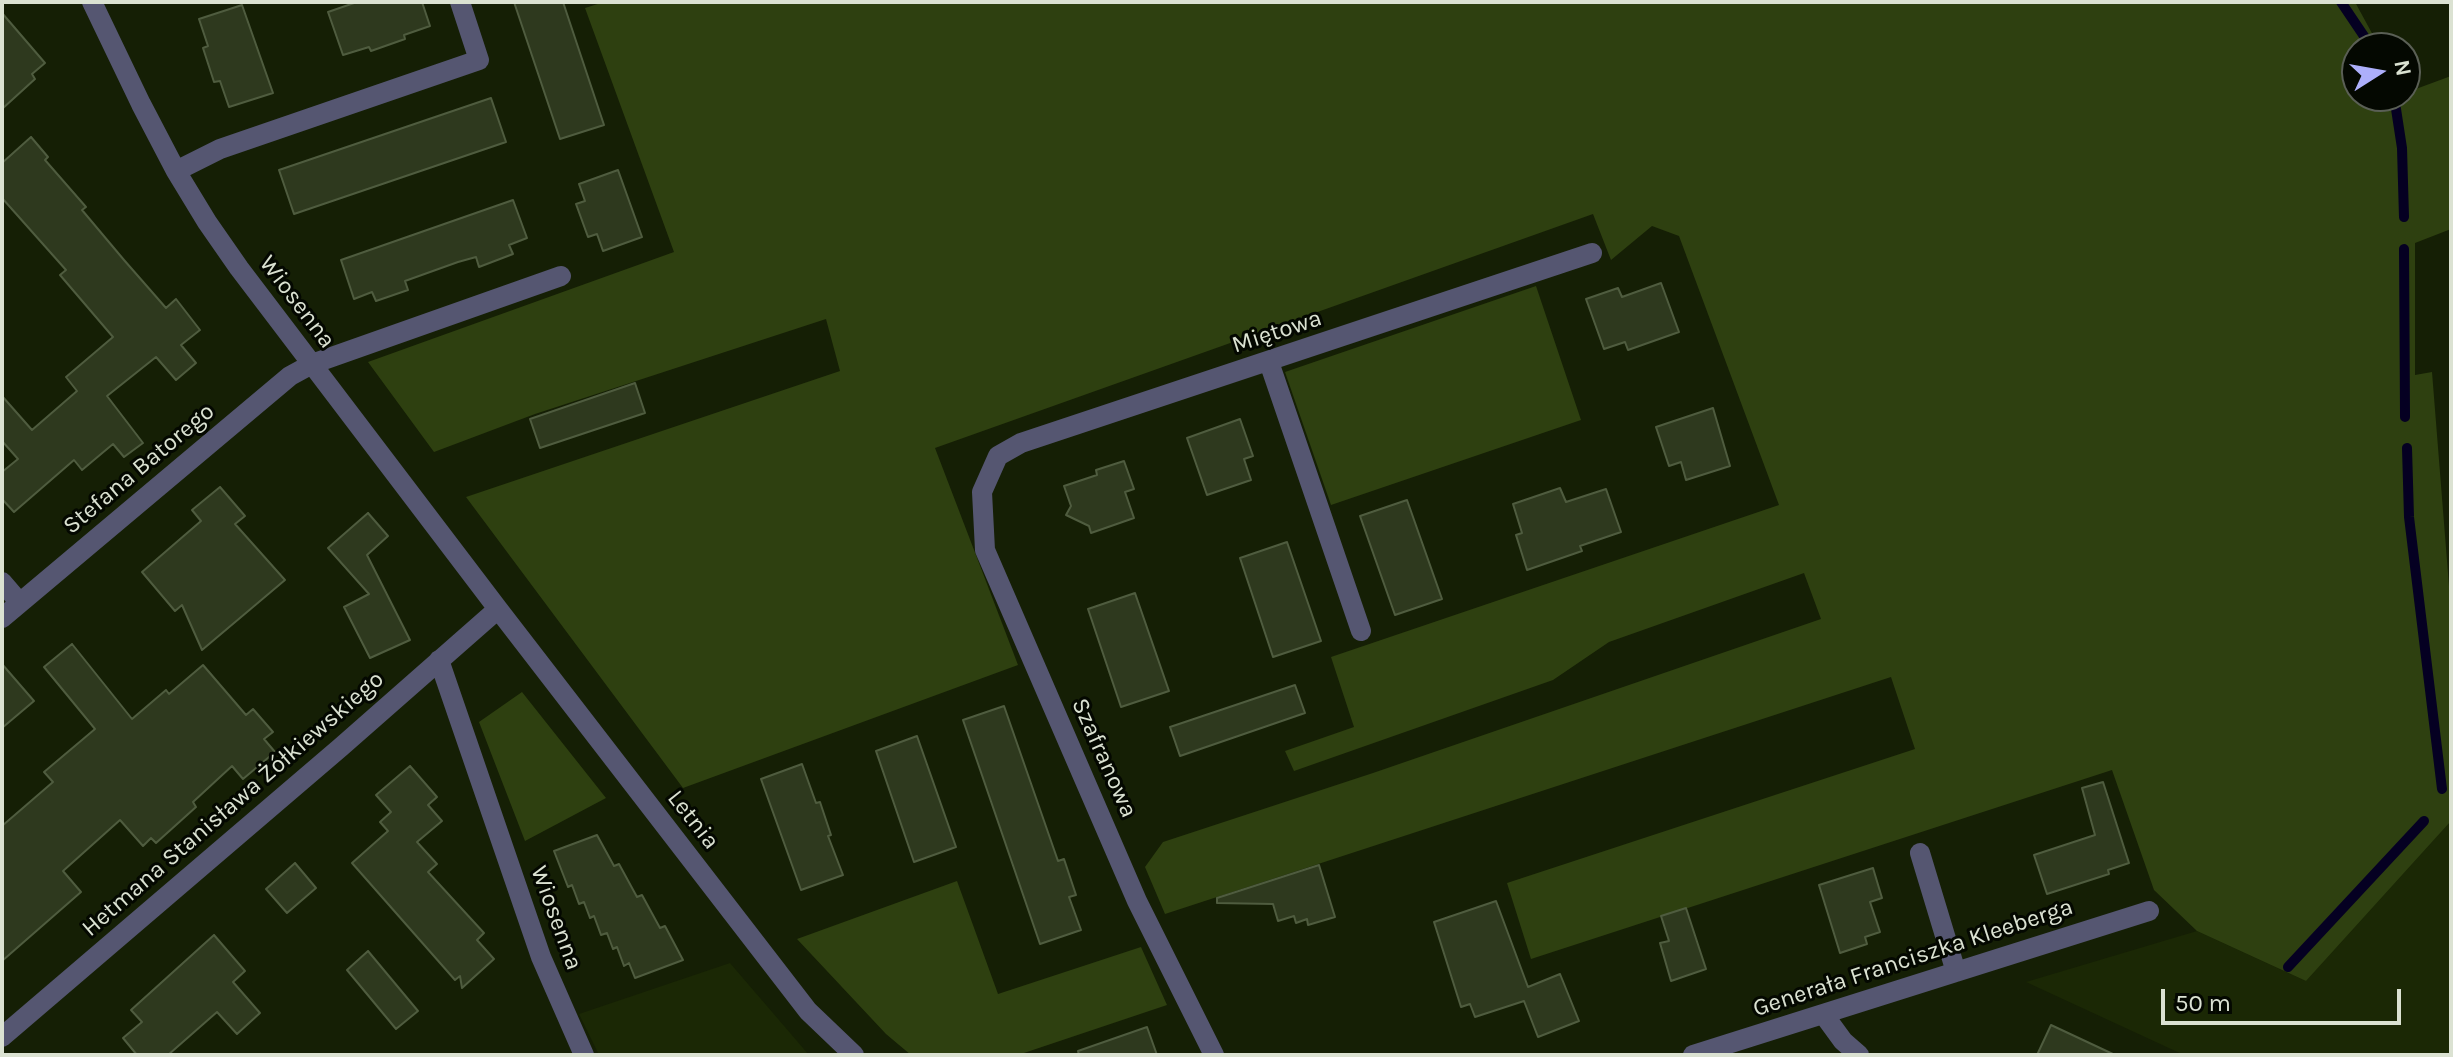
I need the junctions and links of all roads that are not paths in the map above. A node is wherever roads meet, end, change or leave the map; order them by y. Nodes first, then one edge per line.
1 (92, 2) edge
2 (460, 2) edge
3 (176, 171) junction
4 (1592, 253) dead end
5 (561, 276) dead end
6 (1269, 362) junction
7 (312, 364) junction
8 (990, 474) joint
9 (2, 582) edge
10 (20, 603) junction
11 (498, 609) junction
12 (2, 618) edge
13 (1361, 631) dead end
14 (439, 660) junction
15 (1920, 853) dead end
16 (2149, 911) dead end
17 (1956, 972) junction
18 (1824, 1015) junction
19 (2, 1037) edge
20 (584, 1055) edge
21 (854, 1055) edge
22 (1214, 1055) edge
23 (1693, 1055) edge
24 (1859, 1055) edge

1 - 3 street, Wiosenna
2 - 3 street
3 - 7 street, Wiosenna
4 - 6 street, Miętowa
5 - 7 street, Stefana Batorego
6 - 8 street, Miętowa
6 - 13 street
7 - 10 street, Stefana Batorego
7 - 11 street, Wiosenna
8 - 22 street, Szafranowa
9 - 10 street
10 - 12 street, Stefana Batorego
11 - 14 street, Hetmana Stanisława Żółkiewskiego
11 - 21 street, Letnia
14 - 19 street, Hetmana Stanisława Żółkiewskiego
14 - 20 street, Wiosenna
15 - 17 street
16 - 17 street, Generała Franciszka Kleeberga
17 - 18 street, Generała Franciszka Kleeberga
18 - 23 street, Generała Franciszka Kleeberga
18 - 24 street

